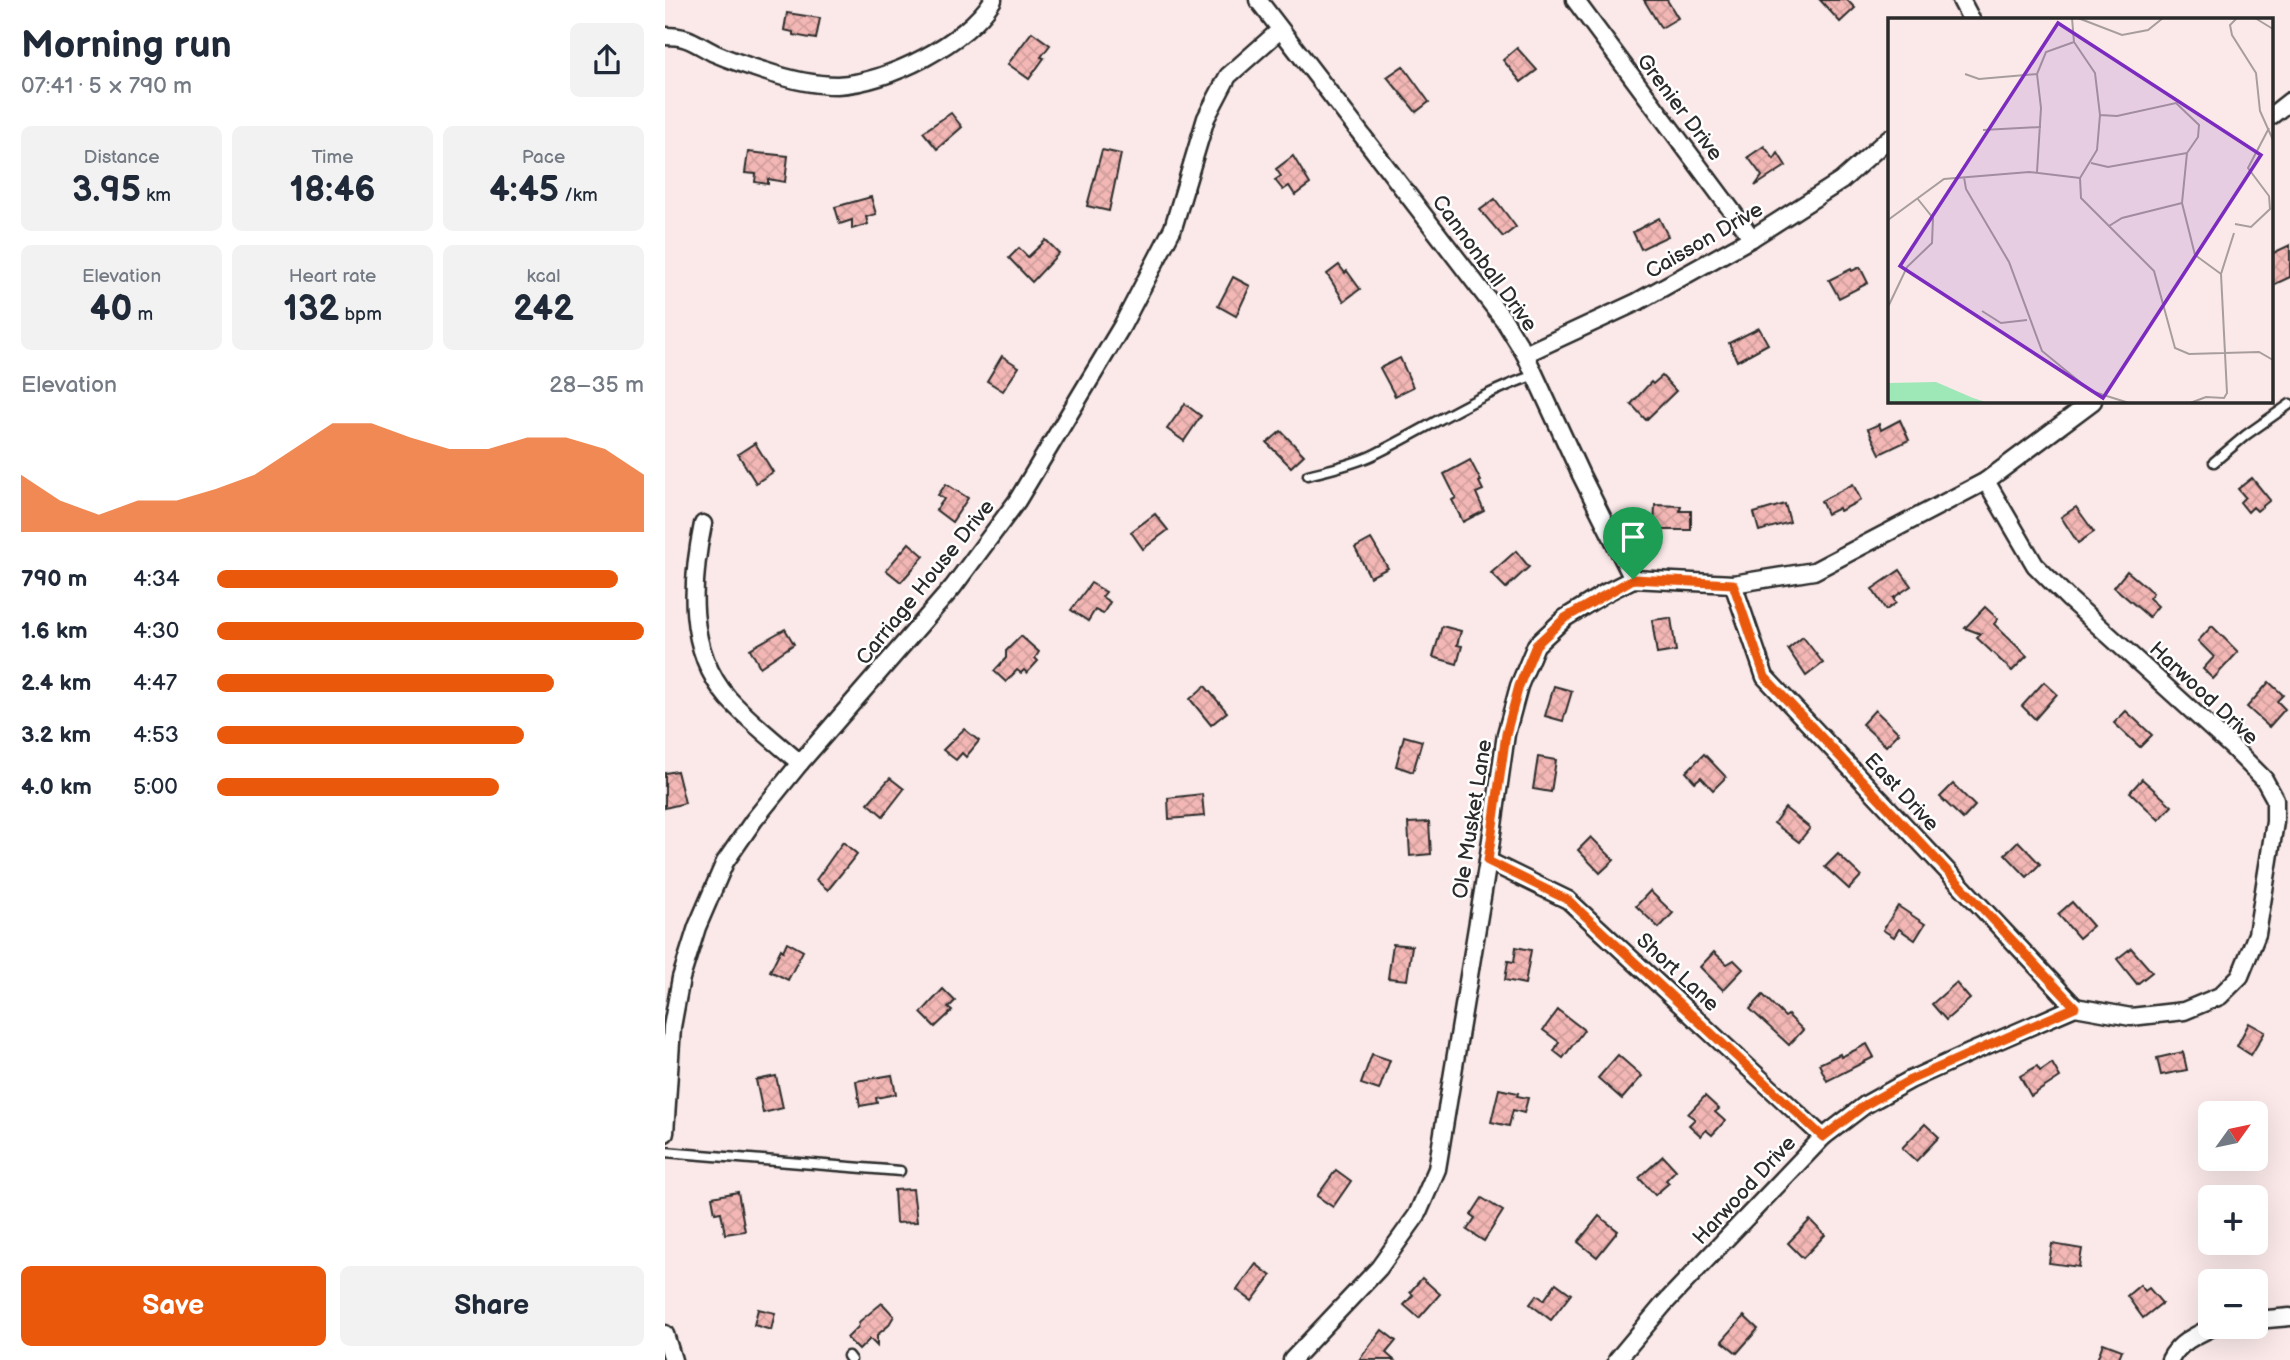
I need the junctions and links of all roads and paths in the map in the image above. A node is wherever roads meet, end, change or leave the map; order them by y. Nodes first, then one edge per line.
1 (993, 0) edge
2 (1258, 0) edge
3 (1575, 0) edge
4 (1961, 0) edge
5 (1970, 18) edge
6 (1280, 30) junction
7 (665, 36) edge
8 (2290, 101) edge
9 (2273, 114) edge
10 (1888, 139) edge
11 (1752, 238) junction
12 (1525, 355) junction
13 (1535, 375) junction
14 (2092, 402) edge
15 (2290, 404) edge
16 (2214, 462) dead end
17 (1308, 475) dead end
18 (1986, 481) junction
19 (703, 524) dead end
20 (1633, 579) junction
21 (1733, 584) junction
22 (800, 764) junction
23 (1488, 861) junction
24 (2075, 1007) junction
25 (665, 1133) edge
26 (1823, 1137) junction
27 (665, 1152) edge
28 (900, 1171) dead end
29 (2290, 1317) edge
30 (2268, 1319) edge
31 (665, 1334) edge
32 (2198, 1334) edge
33 (673, 1360) edge
34 (1292, 1360) edge
35 (1617, 1360) edge
36 (2171, 1360) edge

1 - 7 street
2 - 6 street, Cannonball Drive
3 - 11 street, Grenier Drive
4 - 5 street
6 - 12 street, Cannonball Drive
6 - 22 street, Carriage House Drive
8 - 9 street
10 - 11 street, Caisson Drive
11 - 12 street, Caisson Drive
12 - 13 street, Cannonball Drive
13 - 17 lane
13 - 20 street, Cannonball Drive
14 - 18 street
15 - 16 lane
18 - 21 street
18 - 24 street, Harwood Drive
19 - 22 street
20 - 21 street
20 - 23 street, Ole Musket Lane
21 - 24 street, East Drive
22 - 25 street, Carriage House Drive
23 - 26 street, Short Lane
23 - 34 street, Ole Musket Lane
24 - 26 street, Harwood Drive
26 - 35 street, Harwood Drive
27 - 28 lane
29 - 30 street
31 - 33 street
32 - 36 street

